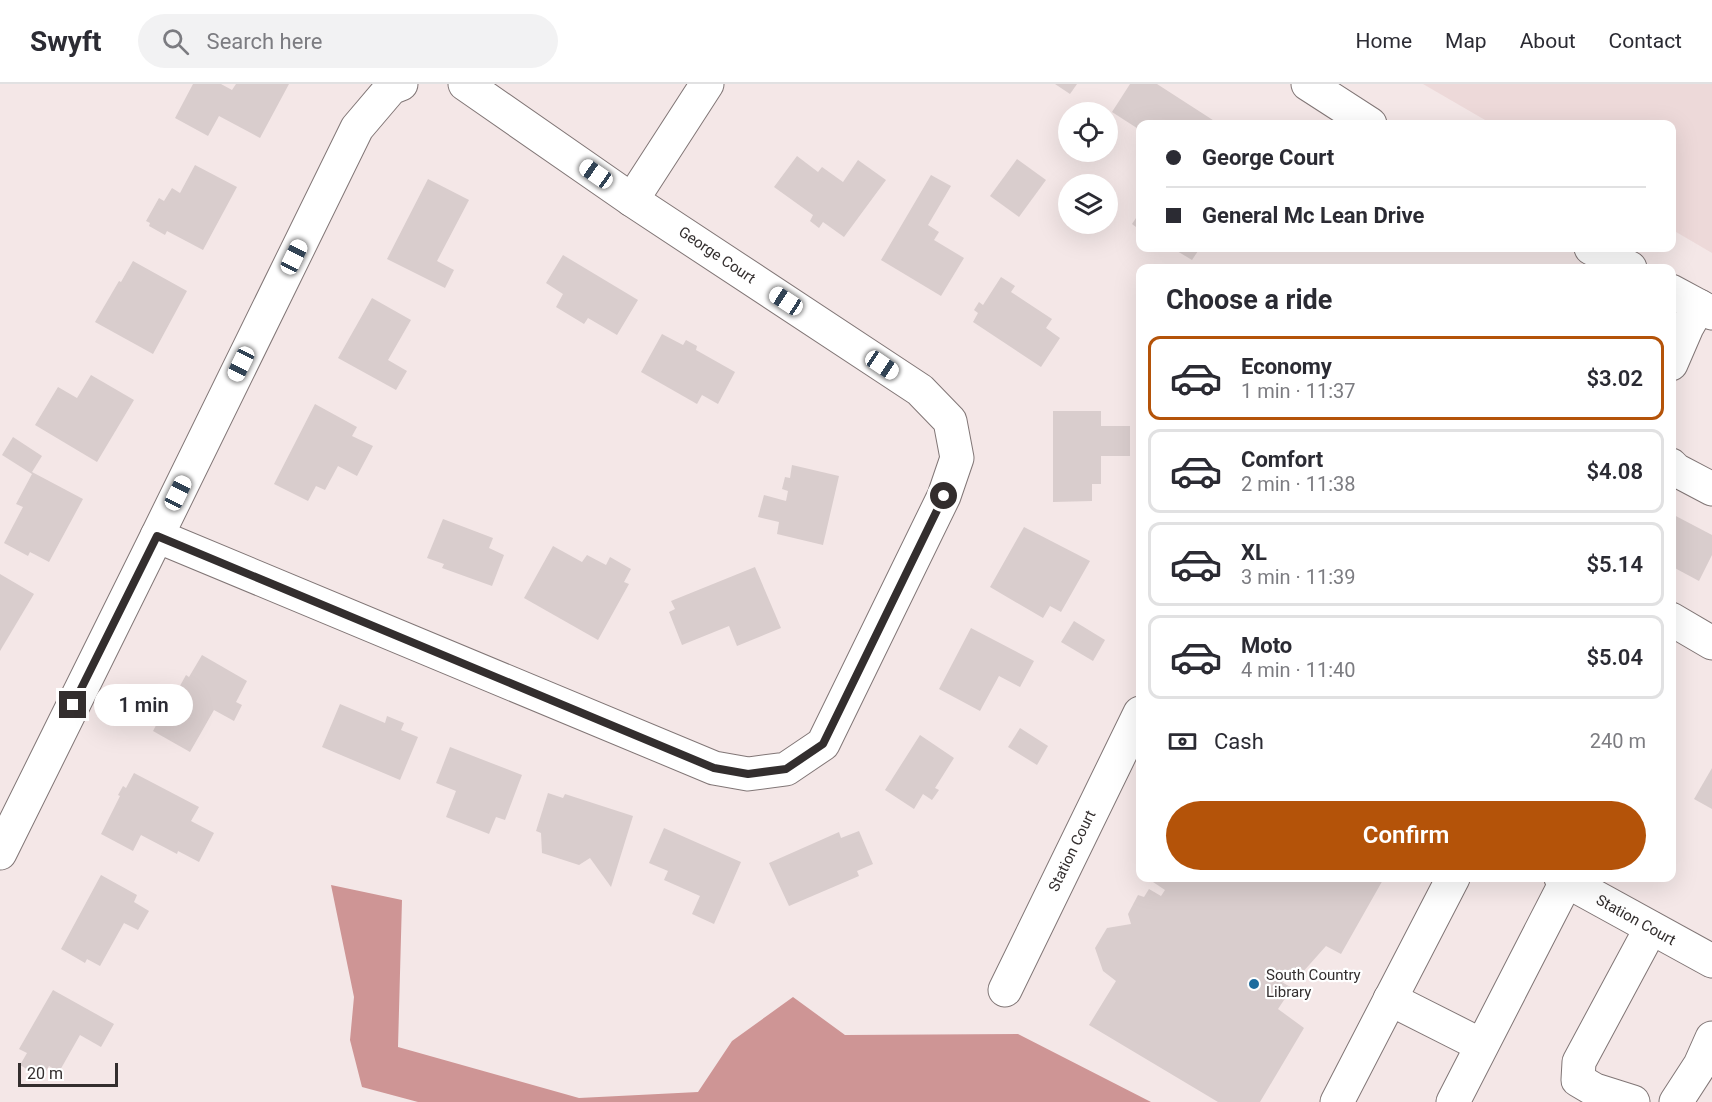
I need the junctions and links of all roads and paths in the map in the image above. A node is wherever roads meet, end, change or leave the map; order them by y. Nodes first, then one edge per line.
1 (401, 84) edge
2 (465, 84) edge
3 (707, 84) edge
4 (1308, 84) edge
5 (1364, 120) edge
6 (632, 200) junction
7 (1599, 252) edge
8 (1622, 264) edge
9 (1676, 294) edge
10 (1706, 309) edge
11 (1676, 352) edge
12 (1676, 470) edge
13 (1712, 489) edge
14 (157, 536) junction
15 (1676, 622) edge
16 (1712, 643) edge
17 (1136, 721) edge
18 (0, 852) edge
19 (1451, 882) edge
20 (1563, 882) edge
21 (1569, 882) edge
22 (1651, 928) junction
23 (1712, 961) edge
24 (1005, 990) dead end
25 (1390, 999) junction
26 (1712, 1038) edge
27 (1482, 1045) junction
28 (1337, 1102) edge
29 (1453, 1102) edge
30 (1633, 1102) edge
31 (1677, 1102) edge

1 - 14 street
2 - 6 street, George Court
3 - 6 street
4 - 5 street
6 - 14 street, George Court
7 - 8 street
9 - 10 street
10 - 11 street
12 - 13 street
14 - 18 street
15 - 16 street
17 - 24 street, Station Court
19 - 25 street
20 - 27 street
21 - 22 street, Station Court
22 - 23 street, Station Court
22 - 30 street
25 - 27 street
25 - 28 street
26 - 31 street
27 - 29 street

